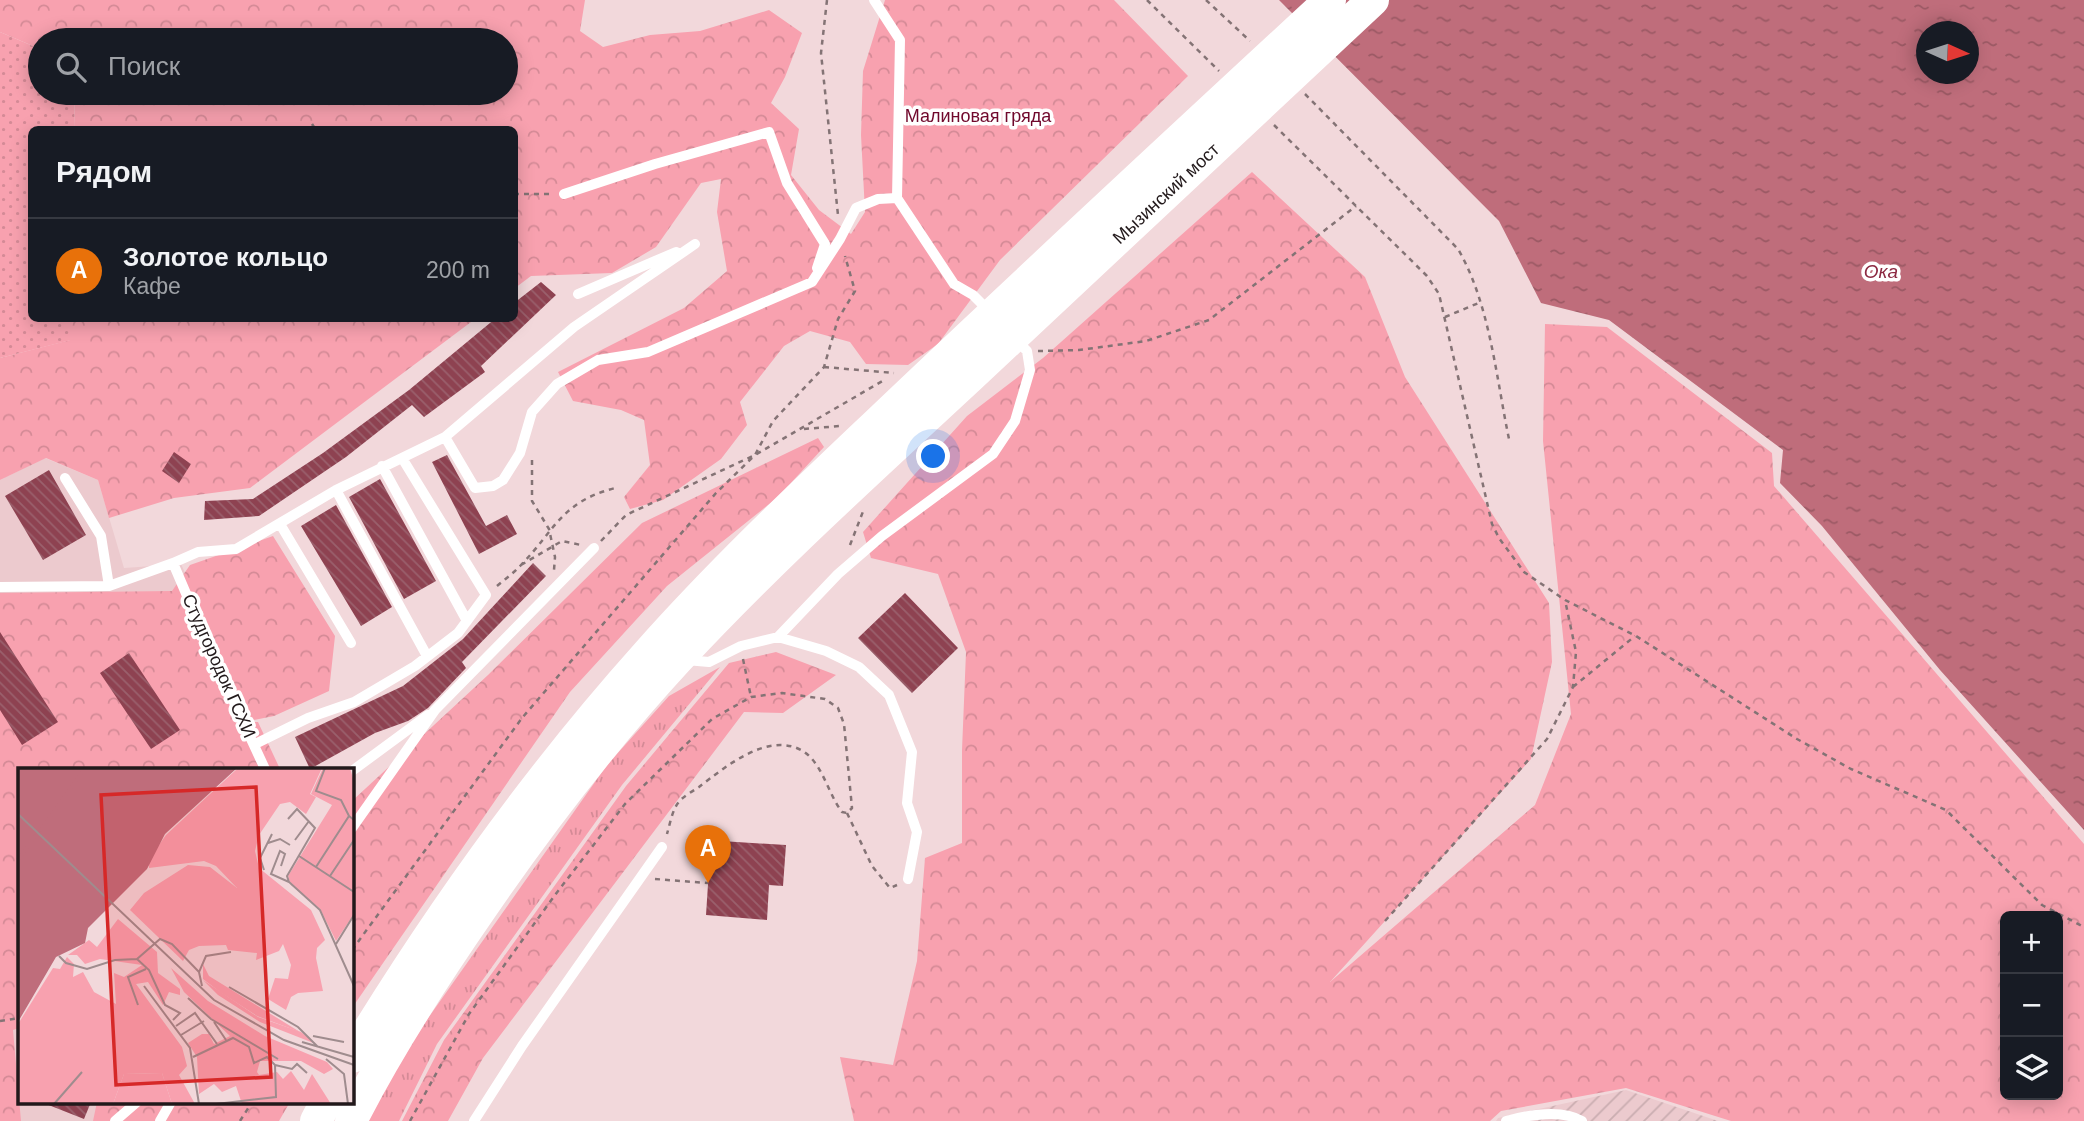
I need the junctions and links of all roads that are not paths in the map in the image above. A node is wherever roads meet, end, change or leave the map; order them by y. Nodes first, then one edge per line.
1 (874, 0) edge
2 (1329, 0) edge
3 (1373, 0) edge
4 (564, 194) road end
5 (897, 198) junction
6 (812, 282) junction
7 (578, 294) dead end
8 (1000, 323) dead end
9 (1009, 332) dead end
10 (950, 374) junction
11 (445, 437) junction
12 (402, 458) junction
13 (382, 466) junction
14 (65, 478) dead end
15 (337, 490) junction
16 (280, 524) junction
17 (594, 548) road end
18 (173, 564) junction
19 (109, 586) junction
20 (0, 587) edge
21 (467, 621) junction
22 (778, 637) junction
23 (351, 643) dead end
24 (427, 656) junction
25 (677, 660) junction
26 (435, 710) junction
27 (255, 744) junction
28 (265, 768) edge
29 (354, 770) edge
30 (354, 825) edge
31 (662, 847) road end
32 (908, 879) road end
33 (354, 1054) edge
34 (135, 1104) edge
35 (170, 1104) edge
36 (325, 1104) edge
37 (116, 1121) edge
38 (160, 1121) edge
39 (316, 1121) edge
40 (351, 1121) edge
41 (474, 1121) edge
42 (1506, 1121) edge
43 (1582, 1121) edge

1 - 5 lane
2 - 10 main road, Мызинский мост
3 - 10 main road, Мызинский мост
4 - 6 lane
5 - 6 lane
5 - 8 lane
6 - 11 lane
7 - 11 lane
9 - 22 lane
10 - 25 main road
10 - 33 main road
11 - 12 lane
12 - 13 lane
12 - 21 lane
13 - 15 lane
13 - 21 lane
14 - 19 lane
15 - 16 lane
15 - 24 lane
16 - 18 lane
16 - 23 lane
17 - 26 lane
18 - 19 lane
18 - 27 lane, Студгородок ГСХИ
19 - 20 lane
21 - 24 lane
22 - 25 lane
22 - 32 lane
24 - 27 lane
25 - 40 main road
26 - 29 lane
26 - 30 lane
27 - 28 lane, Студгородок ГСХИ
31 - 41 lane
34 - 37 lane
35 - 38 lane
36 - 39 main road
42 - 43 lane

